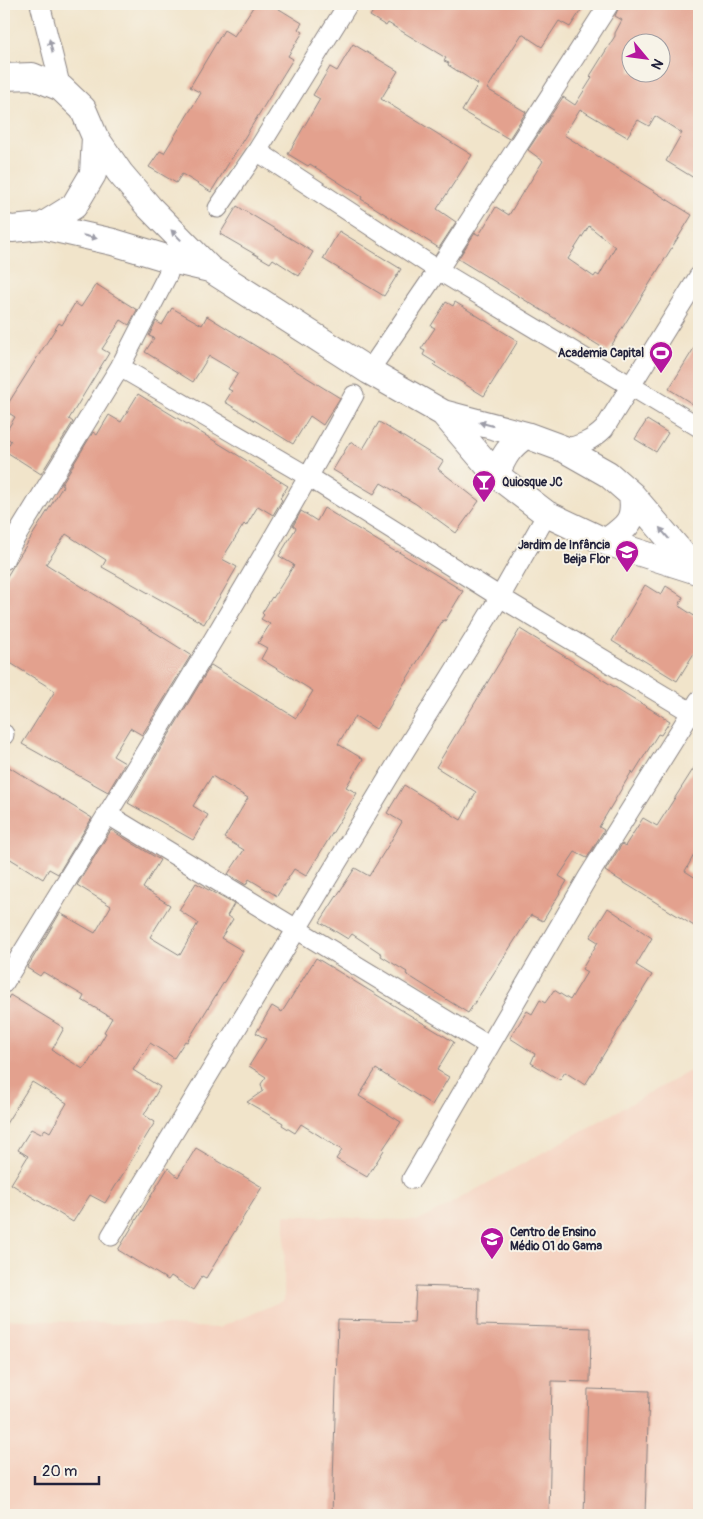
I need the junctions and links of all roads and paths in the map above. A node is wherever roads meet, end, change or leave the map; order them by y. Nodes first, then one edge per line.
1 (40, 4) edge
2 (348, 4) edge
3 (609, 4) edge
4 (4, 77) edge
5 (61, 88) junction
6 (95, 137) junction
7 (257, 152) junction
8 (218, 208) dead end
9 (42, 226) junction
10 (4, 227) edge
11 (210, 270) junction
12 (438, 270) junction
13 (168, 274) dead end
14 (699, 276) edge
15 (120, 367) junction
16 (369, 371) junction
17 (631, 386) junction
18 (354, 395) dead end
19 (443, 413) junction
20 (699, 427) edge
21 (604, 429) junction
22 (526, 435) junction
23 (564, 449) junction
24 (608, 474) junction
25 (496, 475) junction
26 (309, 477) junction
27 (632, 495) junction
28 (547, 514) junction
29 (606, 542) junction
30 (6, 546) edge
31 (698, 571) edge
32 (500, 597) junction
33 (697, 710) edge
34 (107, 814) junction
35 (297, 929) junction
36 (4, 983) edge
37 (489, 1046) junction
38 (412, 1179) dead end
39 (111, 1236) dead end

5 -> 1 street
2 - 7 street
3 - 12 street
4 - 5 street
5 - 6 street
6 - 9 street
11 -> 6 street
7 - 8 street
7 - 12 street
9 - 10 street
9 -> 11 street
11 - 16 street
12 - 16 street
12 - 17 street
13 - 15 street
14 - 17 street
15 - 26 street
15 - 30 street
16 - 19 street
17 - 20 street
17 - 21 street
18 - 26 street
22 -> 19 street
19 - 25 street
21 - 23 street
21 - 24 street
22 - 23 street
22 - 25 street
23 - 24 street
24 - 27 street
25 - 28 street
26 - 32 street
26 - 34 street
27 - 29 street
31 -> 27 street
28 - 29 street
28 - 32 street
29 - 31 street
32 - 33 street
32 - 35 street
33 - 37 street
34 - 35 street
34 - 36 street
35 - 37 street
35 - 39 street
37 - 38 street

